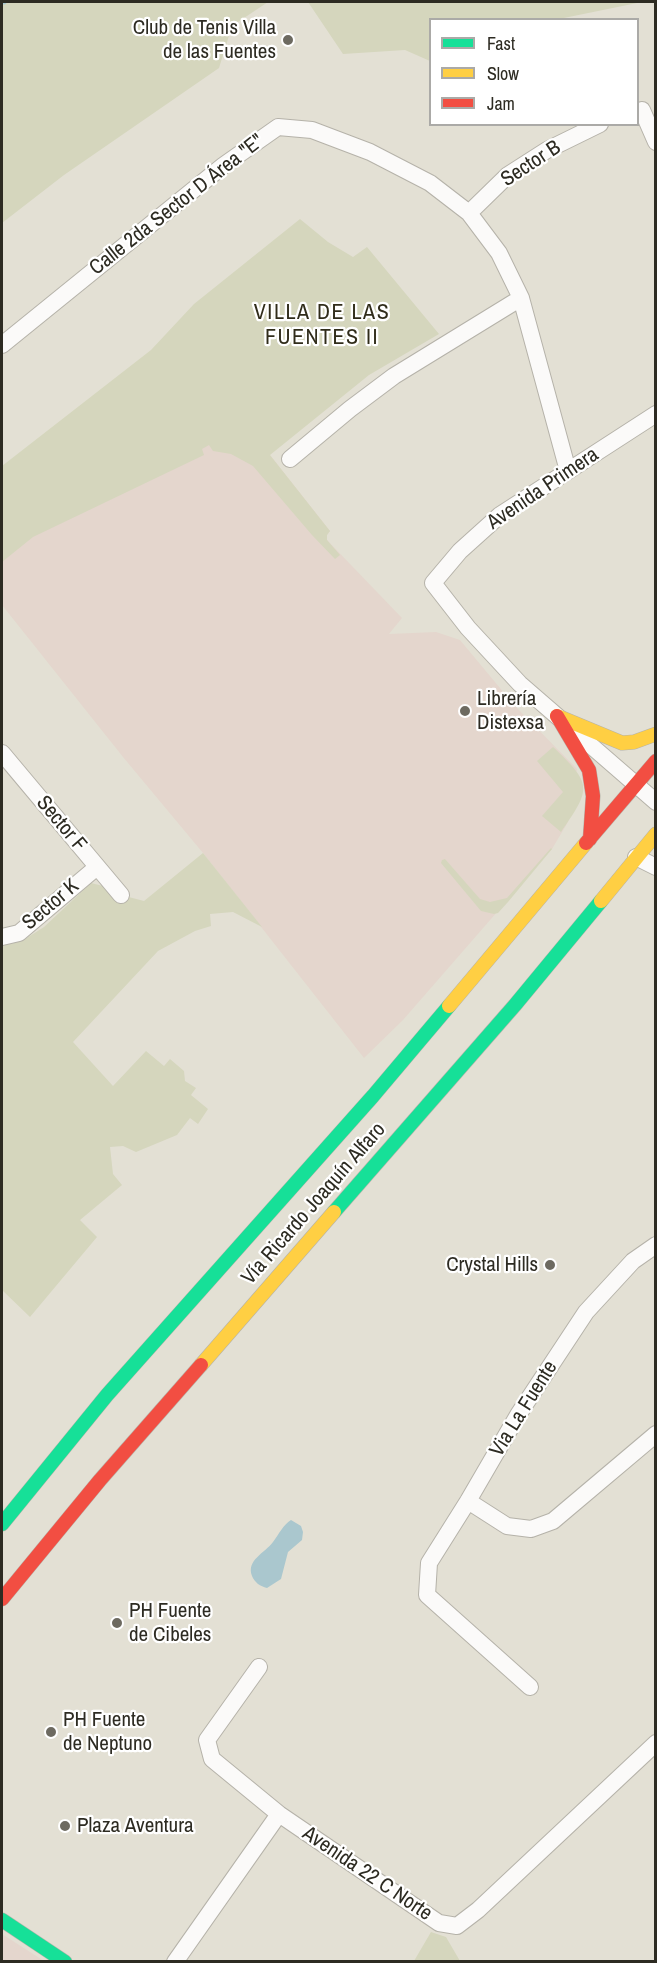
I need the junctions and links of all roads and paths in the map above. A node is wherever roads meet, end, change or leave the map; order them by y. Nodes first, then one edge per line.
1 (645, 110) edge
2 (596, 126) edge
3 (656, 142) edge
4 (469, 213) junction
5 (520, 298) junction
6 (2, 345) edge
7 (656, 414) edge
8 (290, 459) dead end
9 (568, 471) junction
10 (557, 716) junction
11 (656, 734) edge
12 (2, 753) edge
13 (656, 761) edge
14 (635, 785) junction
15 (656, 802) edge
16 (656, 834) edge
17 (590, 839) junction
18 (636, 857) junction
19 (97, 867) junction
20 (656, 867) edge
21 (121, 895) dead end
22 (2, 937) edge
23 (656, 1245) edge
24 (656, 1434) edge
25 (468, 1501) junction
26 (2, 1524) edge
27 (2, 1599) edge
28 (259, 1667) dead end
29 (530, 1687) dead end
30 (656, 1743) edge
31 (279, 1814) junction
32 (2, 1920) edge
33 (65, 1962) edge
34 (175, 1962) edge

1 - 3 street
2 - 4 street, Sector B
4 - 5 street, Calle 2da Sector D Área "E"
4 - 6 street, Calle 2da Sector D Área "E"
5 - 8 street
5 - 9 street, Calle 2da Sector D Área "E"
7 - 9 street, Avenida Primera
9 - 10 street, Avenida Primera
10 - 11 main road
10 - 14 street, Avenida Primera
10 - 17 main road
12 - 19 street, Sector F
13 - 14 main road, Vía Ricardo Joaquín Alfaro
14 - 15 street, Avenida Primera
14 - 17 main road, Vía Ricardo Joaquín Alfaro
16 - 18 main road, Vía Ricardo Joaquín Alfaro
17 - 26 main road, Vía Ricardo Joaquín Alfaro
18 - 20 street
18 - 27 main road, Vía Ricardo Joaquín Alfaro
19 - 21 street, Sector F
19 - 22 street, Sector K
23 - 25 street, Via La Fuente
24 - 25 street
25 - 29 street, Via La Fuente
28 - 31 street, Avenida 22 C Norte
30 - 31 street, Avenida 22 C Norte
31 - 34 street
32 - 33 main road

